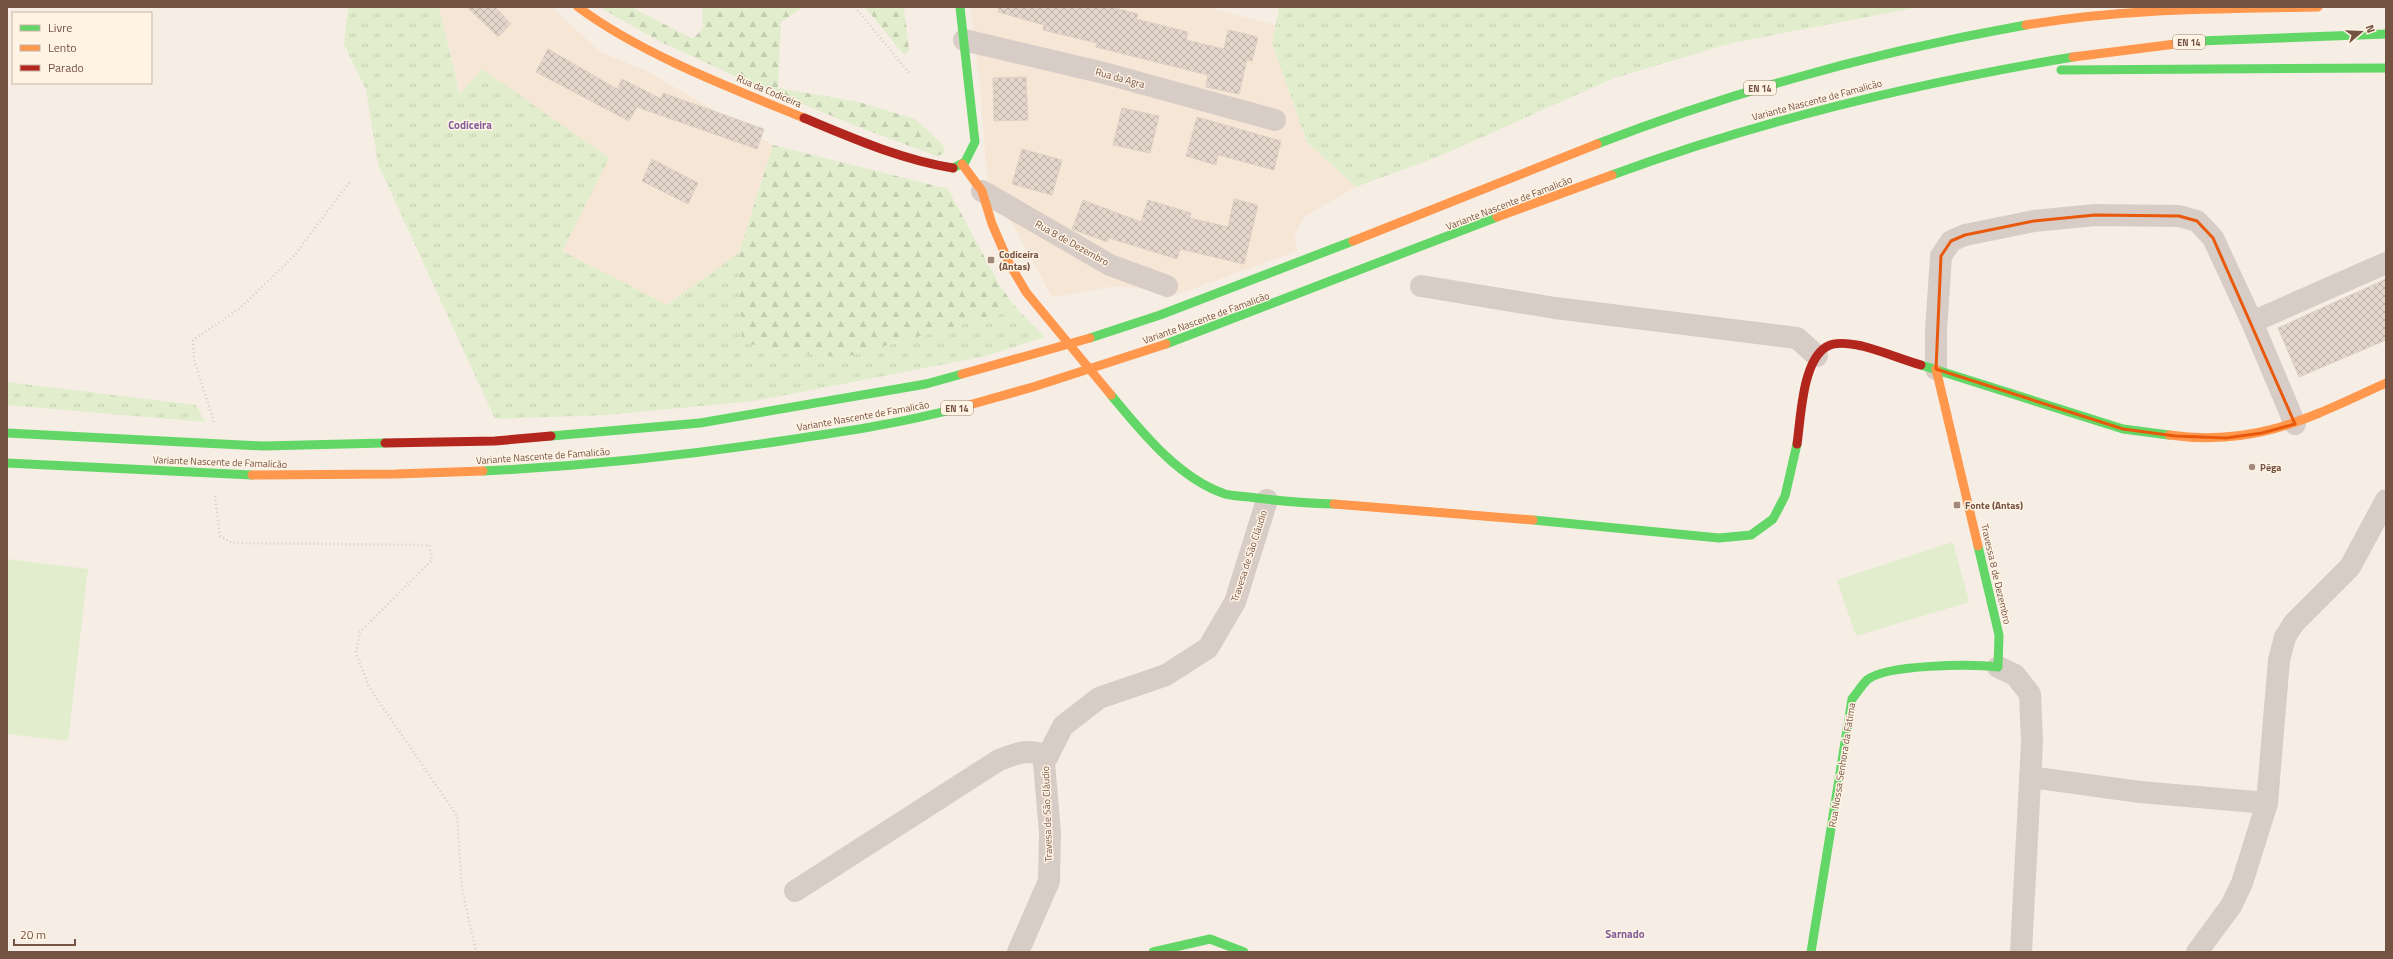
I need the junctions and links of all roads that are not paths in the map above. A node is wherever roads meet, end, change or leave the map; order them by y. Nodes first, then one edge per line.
1 (578, 7) edge
2 (960, 7) edge
3 (2104, 7) edge
4 (2318, 7) edge
5 (2078, 16) junction
6 (2386, 34) edge
7 (964, 40) junction
8 (2386, 68) edge
9 (1994, 71) junction
10 (1275, 120) dead end
11 (962, 164) junction
12 (982, 191) junction
13 (2386, 263) edge
14 (1167, 286) dead end
15 (1421, 286) dead end
16 (1026, 292) joint
17 (2252, 322) junction
18 (1817, 356) junction
19 (1936, 369) junction
20 (2386, 383) edge
21 (2295, 424) junction
22 (7, 433) edge
23 (7, 464) edge
24 (1267, 500) junction
25 (2386, 500) edge
26 (1998, 668) junction
27 (1048, 756) junction
28 (2030, 777) junction
29 (2267, 803) junction
30 (795, 891) dead end
31 (1018, 952) edge
32 (1153, 952) edge
33 (1244, 952) edge
34 (1811, 952) edge
35 (2021, 952) edge
36 (2197, 952) edge

1 - 11 main road, Rua da Codiceira
2 - 7 main road
3 - 5 main road
4 - 5 main road, Variante Nascente de Famalicão / EN 14
5 - 22 main road, Variante Nascente de Famalicão / EN 14
6 - 9 main road, Variante Nascente de Famalicão / EN 14
7 - 10 street, Rua da Agra
7 - 11 main road
8 - 9 main road
9 - 23 main road, Variante Nascente de Famalicão / EN 14
11 - 12 main road, Rua 8 de Dezembro
12 - 14 street, Rua 8 de Dezembro
12 - 16 main road, Rua 8 de Dezembro
13 - 17 street
15 - 18 street
16 - 24 main road, Travesa de São Cláudio
17 - 19 street
17 - 21 street
18 - 19 main road
18 - 24 main road
19 - 21 main road
19 - 26 main road, Travessa 8 de Dezembro
20 - 21 main road
24 - 27 street, Travesa de São Cláudio
25 - 29 street
26 - 28 street, Rua Nossa Senhora da Fátima
26 - 34 main road, Rua Nossa Senhora da Fátima
27 - 30 street
27 - 31 street, Travesa de São Cláudio
28 - 29 street
28 - 35 street, Rua Nossa Senhora da Fátima
29 - 36 street
32 - 33 main road

